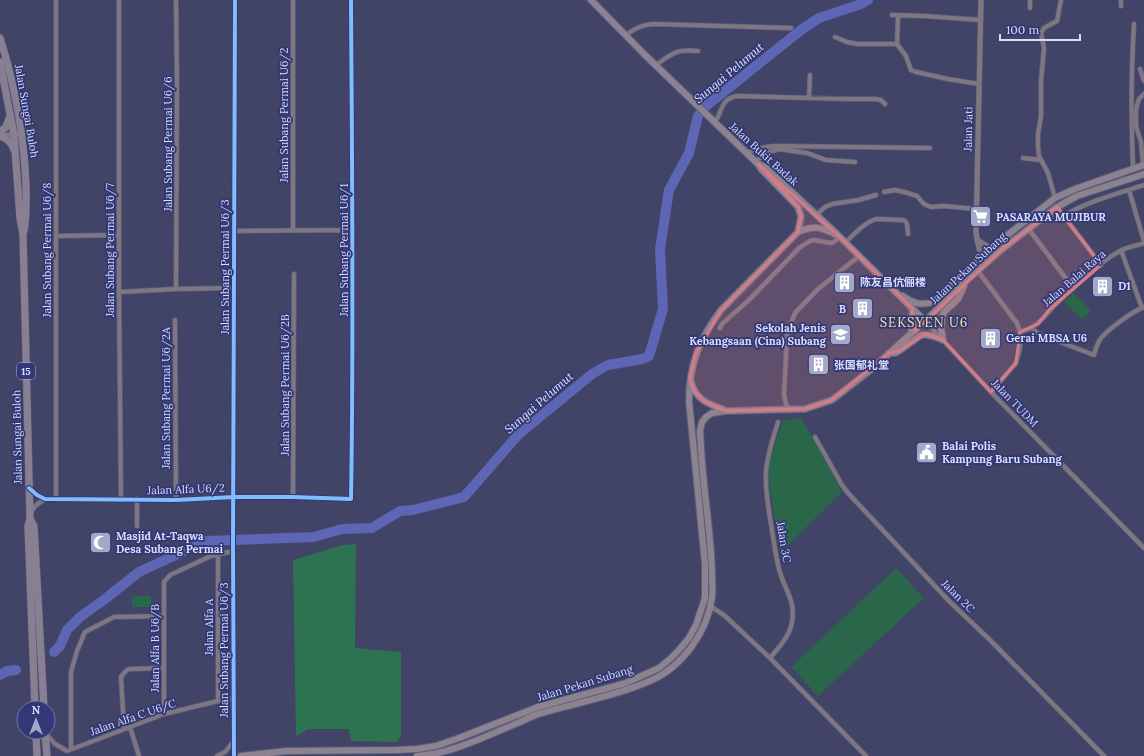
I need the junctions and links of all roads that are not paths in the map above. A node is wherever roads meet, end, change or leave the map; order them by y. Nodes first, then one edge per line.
1 (56, 0) edge
2 (119, 0) edge
3 (176, 0) edge
4 (235, 0) edge
5 (293, 0) edge
6 (351, 0) edge
7 (591, 0) edge
8 (1030, 0) edge
9 (1061, 0) edge
10 (1121, 0) edge
11 (980, 1) edge
12 (1121, 6) dead end
13 (1030, 8) dead end
14 (892, 16) dead end
15 (898, 16) junction
16 (981, 20) junction
17 (1134, 24) dead end
18 (791, 28) dead end
19 (626, 35) junction
20 (835, 37) dead end
21 (0, 38) edge
22 (897, 44) junction
23 (698, 51) dead end
24 (0, 62) edge
25 (656, 65) junction
26 (1140, 69) dead end
27 (810, 75) dead end
28 (1144, 81) edge
29 (979, 84) junction
30 (1144, 94) edge
31 (809, 98) junction
32 (885, 104) dead end
33 (10, 112) junction
34 (715, 122) junction
35 (0, 134) edge
36 (18, 135) junction
37 (930, 148) dead end
38 (747, 153) junction
39 (16, 156) junction
40 (1023, 158) dead end
41 (1041, 160) junction
42 (855, 162) dead end
43 (757, 163) junction
44 (1143, 165) edge
45 (1133, 169) junction
46 (1144, 174) edge
47 (1144, 185) edge
48 (1129, 190) junction
49 (884, 192) dead end
50 (876, 195) dead end
51 (1055, 198) junction
52 (1057, 207) junction
53 (976, 209) junction
54 (816, 215) junction
55 (1064, 216) junction
56 (1028, 228) junction
57 (353, 230) junction
58 (235, 231) junction
59 (293, 231) junction
60 (798, 232) junction
61 (908, 234) dead end
62 (23, 235) junction
63 (119, 235) junction
64 (56, 236) junction
65 (840, 236) junction
66 (977, 240) junction
67 (846, 242) junction
68 (1144, 242) edge
69 (992, 249) junction
70 (1121, 250) junction
71 (859, 256) junction
72 (982, 257) junction
73 (1101, 265) junction
74 (978, 271) junction
75 (294, 274) dead end
76 (965, 282) junction
77 (234, 288) junction
78 (1073, 288) junction
79 (176, 289) junction
80 (119, 292) junction
81 (895, 292) junction
82 (1143, 307) edge
83 (912, 308) junction
84 (175, 320) dead end
85 (925, 321) junction
86 (720, 328) dead end
87 (1031, 328) junction
88 (1020, 332) junction
89 (911, 334) junction
90 (943, 340) junction
91 (889, 354) junction
92 (690, 379) junction
93 (991, 392) junction
94 (791, 410) junction
95 (726, 411) junction
96 (778, 422) dead end
97 (815, 437) dead end
98 (29, 488) junction
99 (234, 497) junction
100 (293, 497) junction
101 (46, 499) junction
102 (56, 499) junction
103 (351, 499) joint
104 (121, 500) junction
105 (137, 500) junction
106 (176, 500) junction
107 (30, 516) junction
108 (137, 526) dead end
109 (1144, 548) edge
110 (233, 551) junction
111 (218, 554) junction
112 (710, 606) junction
113 (164, 616) junction
114 (770, 658) junction
115 (164, 668) junction
116 (234, 698) junction
117 (35, 700) edge
118 (44, 700) edge
119 (218, 700) junction
120 (164, 714) junction
121 (130, 727) junction
122 (124, 729) junction
123 (36, 740) edge
124 (46, 740) edge
125 (52, 740) edge
126 (234, 740) junction
127 (71, 749) junction
128 (439, 752) junction
129 (37, 756) edge
130 (47, 756) edge
131 (140, 756) edge
132 (217, 756) edge
133 (234, 756) edge
134 (241, 756) edge
135 (417, 756) edge
136 (432, 756) edge
137 (866, 756) edge
138 (1104, 756) edge

1 - 64 street, Jalan Subang Permai U6/8
2 - 63 street, Jalan Subang Permai U6/7
3 - 79 street, Jalan Subang Permai U6/6
4 - 58 street, Jalan Subang Permai U6/3
5 - 59 street, Jalan Subang Permai U6/2
6 - 57 street, Jalan Subang Permai U6/1
7 - 19 main road, Jalan Bukit Badak
8 - 13 street
9 - 41 street
10 - 12 street
11 - 16 street, Jalan Jati
14 - 15 street
15 - 16 street
15 - 22 street
16 - 29 street, Jalan Jati
17 - 45 street
18 - 19 street
19 - 25 main road, Jalan Bukit Badak
20 - 22 street
21 - 36 highway, Jalan Sungai Buloh / 15
22 - 29 street
23 - 25 street
24 - 33 highway, Jalan Sungai Buloh / 15
25 - 34 main road, Jalan Bukit Badak
26 - 28 street
27 - 31 street
29 - 53 street, Jalan Jati
30 - 44 street
31 - 32 street
31 - 34 street
33 - 35 highway
33 - 36 highway, Jalan Sungai Buloh / 15
34 - 38 main road, Jalan Bukit Badak
35 - 36 street
35 - 39 highway
36 - 39 highway, Jalan Sungai Buloh / 15
36 - 62 highway, Jalan Sungai Buloh / 15
37 - 38 street
38 - 43 main road, Jalan Bukit Badak
39 - 62 highway, Jalan Sungai Buloh / 15
40 - 41 street
41 - 51 street
42 - 43 street
43 - 54 main road, Jalan Bukit Badak
43 - 60 main road
44 - 45 main road, Jalan Pekan Subang
45 - 51 main road, Jalan Pekan Subang
46 - 52 main road, Jalan Pekan Subang
47 - 48 street
48 - 55 street
48 - 68 street
49 - 53 street
50 - 54 street
51 - 69 main road, Jalan Pekan Subang
52 - 55 street
52 - 56 main road, Jalan Pekan Subang
53 - 66 street, Jalan Jati
54 - 65 main road, Jalan Bukit Badak
55 - 73 street
56 - 74 main road, Jalan Pekan Subang
56 - 78 street
57 - 59 street
57 - 103 street, Jalan Subang Permai U6/1
58 - 59 street
58 - 77 street, Jalan Subang Permai U6/3
60 - 65 main road
60 - 92 main road, Jalan Pekan Subang
61 - 67 street
62 - 98 highway, Jalan Sungai Buloh / 15
63 - 64 street
63 - 80 street, Jalan Subang Permai U6/7
64 - 102 street, Jalan Subang Permai U6/8
65 - 67 main road, Jalan Bukit Badak
65 - 86 street
66 - 69 street
66 - 72 street, Jalan Jati
67 - 71 main road, Jalan Bukit Badak
68 - 70 street, Jalan Balai Raya
69 - 72 main road, Jalan Pekan Subang
70 - 73 street, Jalan Balai Raya
70 - 82 street
71 - 81 main road, Jalan Bukit Badak
71 - 94 street
72 - 81 main road, Jalan Pekan Subang
73 - 78 street, Jalan Balai Raya
74 - 76 main road, Jalan Pekan Subang
74 - 88 street
75 - 100 street, Jalan Subang Permai U6/2B
76 - 85 main road, Jalan Pekan Subang
76 - 90 main road
77 - 79 street
77 - 99 street, Jalan Subang Permai U6/3
78 - 87 street, Jalan Balai Raya
79 - 80 street
80 - 104 street, Jalan Subang Permai U6/7
81 - 83 main road, Jalan Bukit Badak
82 - 87 street
83 - 85 main road, Jalan Bukit Badak
83 - 89 main road
84 - 106 street, Jalan Subang Permai U6/2A
85 - 89 main road, Jalan Pekan Subang
85 - 90 street, Jalan TUDM
87 - 88 street, Jalan Balai Raya
88 - 93 street
89 - 91 main road, Jalan Pekan Subang
90 - 91 main road
90 - 93 street, Jalan TUDM
91 - 94 main road, Jalan Pekan Subang
92 - 95 main road, Jalan Pekan Subang
92 - 134 main road, Jalan Pekan Subang
93 - 109 street, Jalan TUDM
94 - 95 main road, Jalan Pekan Subang
95 - 112 main road, Jalan Pekan Subang
96 - 114 street, Jalan 3C
97 - 138 street, Jalan 2C
98 - 101 street
98 - 107 highway, Jalan Sungai Buloh / 15
99 - 100 street, Jalan Alfa U6/2
99 - 106 street, Jalan Alfa U6/2
99 - 110 street, Jalan Subang Permai U6/3
100 - 103 street, Jalan Alfa U6/2
101 - 102 street, Jalan Alfa U6/2
101 - 107 street
102 - 104 street, Jalan Alfa U6/2
104 - 105 street, Jalan Alfa U6/2
105 - 106 street, Jalan Alfa U6/2
105 - 108 street
107 - 117 highway, Jalan Sungai Buloh / 15
107 - 118 highway, Jalan Sungai Buloh / 15
110 - 111 street
110 - 116 street, Jalan Subang Permai U6/3
111 - 113 street, Jalan Alfa B U6/B
111 - 119 street, Jalan Alfa A
112 - 114 street
112 - 128 main road, Jalan Pekan Subang
113 - 115 street, Jalan Alfa B U6/B
113 - 127 street
114 - 137 street
115 - 120 street, Jalan Alfa B U6/B
115 - 122 street
116 - 119 street, Jalan Alfa C U6/C
116 - 126 street, Jalan Subang Permai U6/3
119 - 120 street, Jalan Alfa C U6/C
120 - 121 street, Jalan Alfa C U6/C
121 - 122 street, Jalan Alfa C U6/C
121 - 131 street
122 - 127 street, Jalan Alfa C U6/C
123 - 129 highway
124 - 130 highway
125 - 127 street
126 - 132 street
126 - 133 street, Jalan Subang Permai U6/3
128 - 135 main road, Jalan Pekan Subang
128 - 136 street

